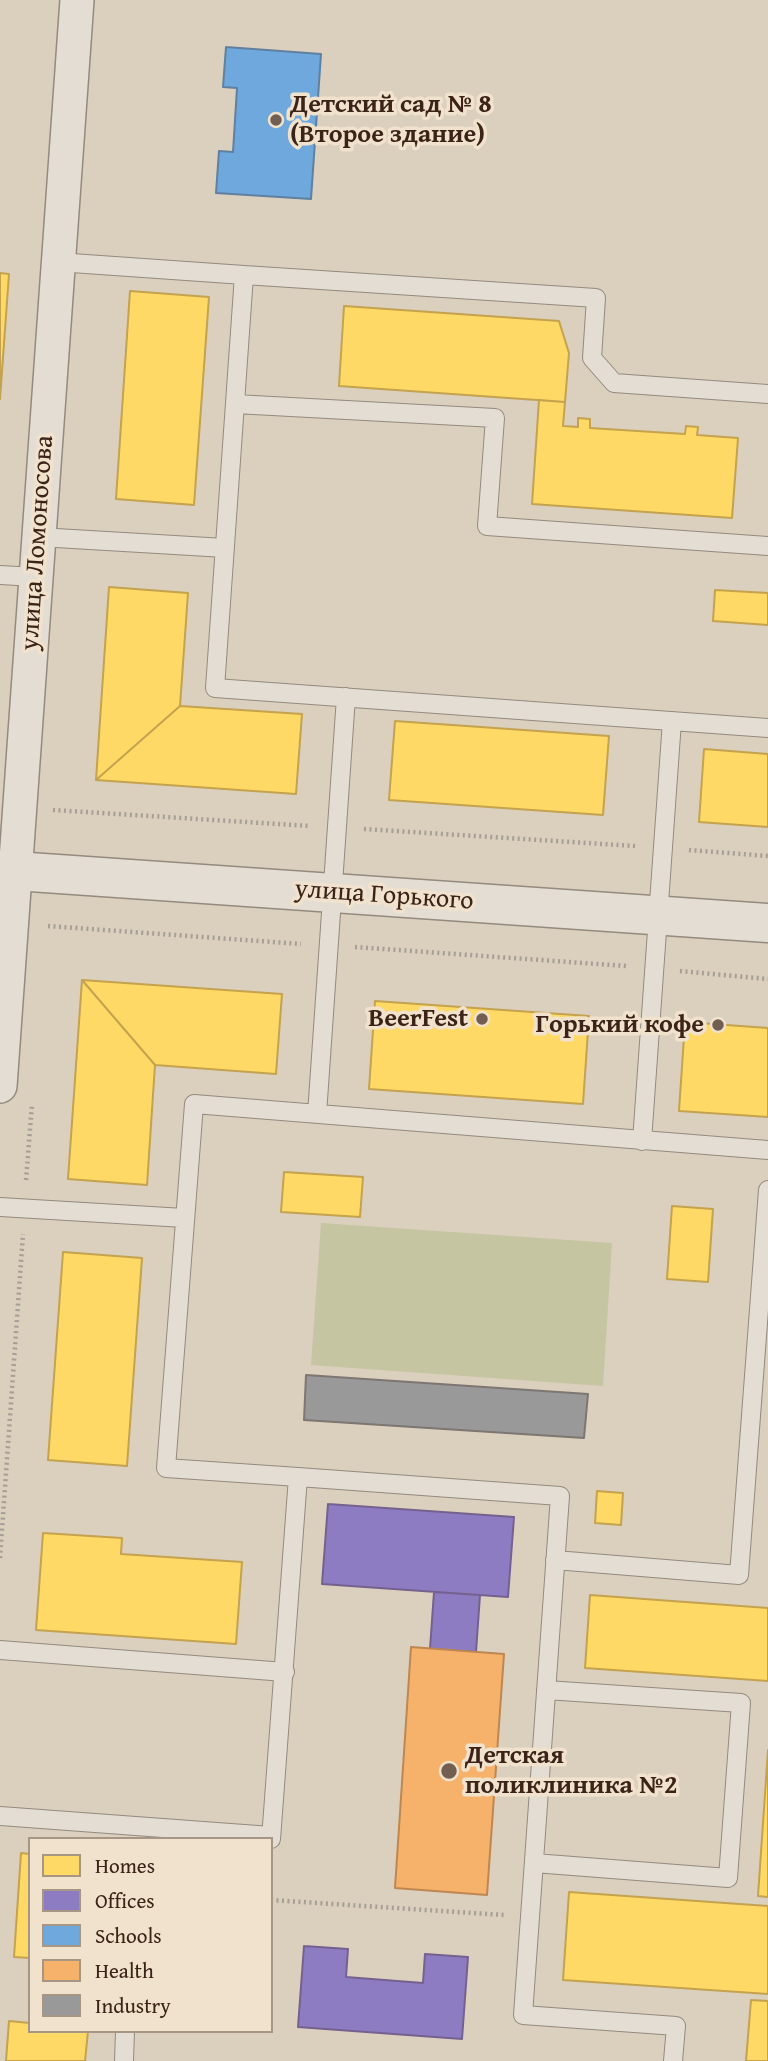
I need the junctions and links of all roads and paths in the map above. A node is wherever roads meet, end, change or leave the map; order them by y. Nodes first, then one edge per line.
1 (77, 0) edge
2 (57, 262) junction
3 (244, 275) junction
4 (768, 394) edge
5 (235, 404) junction
6 (39, 537) junction
7 (768, 545) edge
8 (225, 548) junction
9 (0, 575) edge
10 (35, 577) junction
11 (346, 697) junction
12 (672, 721) junction
13 (768, 728) edge
14 (52, 810) dead end
15 (337, 827) junction
16 (663, 848) junction
17 (768, 856) edge
18 (8, 871) edge
19 (332, 893) junction
20 (659, 915) junction
21 (768, 923) edge
22 (44, 926) dead end
23 (329, 946) junction
24 (655, 968) junction
25 (768, 979) edge
26 (0, 1086) edge
27 (32, 1101) dead end
28 (317, 1114) junction
29 (642, 1141) junction
30 (768, 1150) edge
31 (768, 1190) edge
32 (0, 1207) edge
33 (24, 1209) junction
34 (184, 1218) junction
35 (762, 1357) edge
36 (298, 1477) junction
37 (0, 1558) edge
38 (555, 1560) junction
39 (0, 1650) edge
40 (285, 1672) junction
41 (546, 1690) junction
42 (0, 1816) edge
43 (259, 1837) edge
44 (271, 1837) edge
45 (534, 1863) junction
46 (273, 1900) edge
47 (530, 1917) junction
48 (125, 2033) edge
49 (124, 2061) edge
50 (673, 2061) edge

1 - 2 street, улица Ломоносова
2 - 3 lane
2 - 6 street, улица Ломоносова
3 - 4 lane
3 - 5 lane
5 - 7 lane
5 - 8 lane
6 - 8 lane
6 - 10 street, улица Ломоносова
8 - 11 lane
9 - 10 lane
10 - 18 street, улица Ломоносова
11 - 12 lane
11 - 15 lane
12 - 13 lane
12 - 16 lane
14 - 15 path
15 - 16 path
15 - 19 lane
16 - 17 path
16 - 20 lane
18 - 19 street, улица Горького
18 - 26 street, улица Ломоносова
19 - 20 street, улица Горького
19 - 23 lane
20 - 21 street, улица Горького
20 - 24 lane
22 - 23 path
23 - 24 path
23 - 28 lane
24 - 25 path
24 - 29 lane
27 - 33 path
28 - 29 lane
28 - 34 lane
29 - 30 lane
31 - 35 lane
32 - 33 lane
33 - 34 lane
33 - 37 path
34 - 36 lane
35 - 38 lane
36 - 38 lane
36 - 40 lane
38 - 41 lane
39 - 40 lane
40 - 44 lane
41 - 45 lane
41 - 45 lane
42 - 43 lane
45 - 47 lane
46 - 47 path
47 - 50 lane
48 - 49 lane

